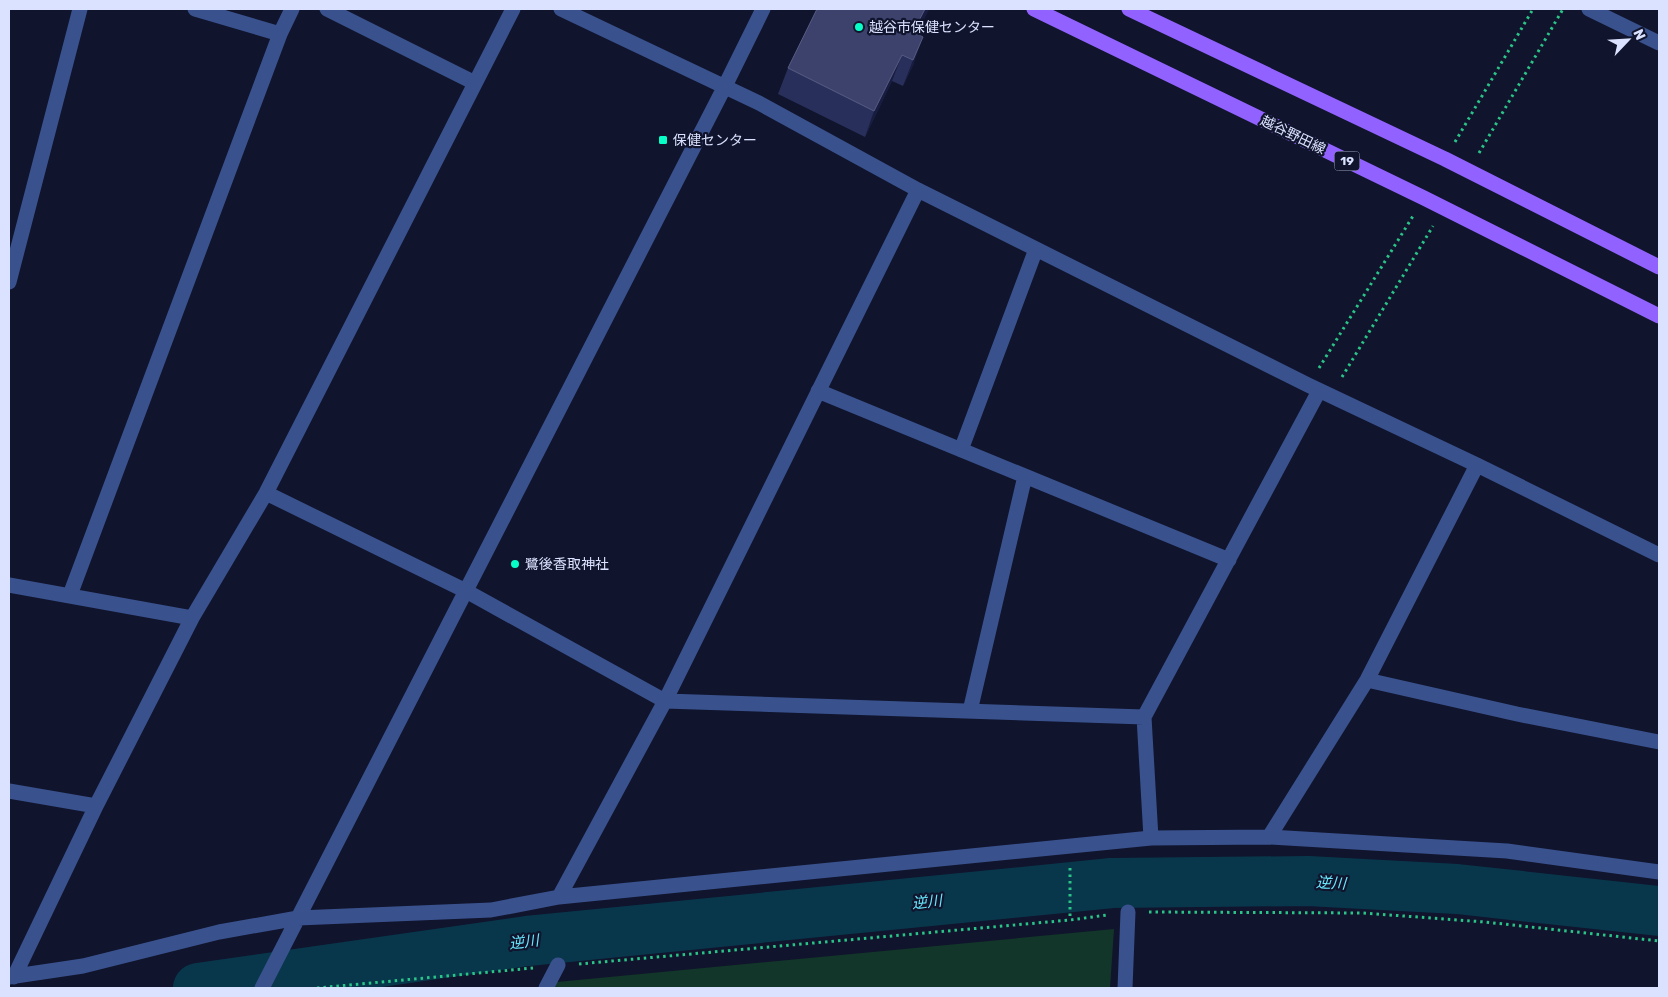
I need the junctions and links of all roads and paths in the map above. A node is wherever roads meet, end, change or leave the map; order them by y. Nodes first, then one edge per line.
1 (80, 9) edge
2 (195, 9) edge
3 (292, 9) edge
4 (327, 9) edge
5 (513, 9) edge
6 (561, 9) edge
7 (763, 9) edge
8 (1034, 9) edge
9 (1129, 9) edge
10 (1533, 9) edge
11 (1563, 9) edge
12 (1589, 9) edge
13 (280, 34) junction
14 (1659, 43) edge
15 (475, 83) junction
16 (725, 86) junction
17 (1445, 159) junction
18 (1469, 171) junction
19 (918, 190) junction
20 (1424, 198) junction
21 (1443, 208) junction
22 (1036, 249) junction
23 (1659, 267) edge
24 (9, 282) edge
25 (1659, 316) edge
26 (818, 391) junction
27 (1319, 391) junction
28 (961, 450) junction
29 (1477, 465) junction
30 (1025, 476) junction
31 (266, 493) junction
32 (1659, 555) edge
33 (1228, 560) junction
34 (9, 585) edge
35 (466, 591) junction
36 (70, 595) junction
37 (192, 618) junction
38 (1367, 680) junction
39 (664, 701) junction
40 (970, 711) junction
41 (1144, 717) junction
42 (1659, 742) edge
43 (9, 791) edge
44 (96, 806) junction
45 (1269, 836) junction
46 (1151, 838) junction
47 (1070, 864) dead end
48 (1659, 872) edge
49 (559, 897) junction
50 (1128, 912) junction
51 (1070, 920) junction
52 (296, 923) junction
53 (1659, 941) edge
54 (558, 965) junction
55 (12, 977) edge
56 (263, 988) edge
57 (317, 988) edge
58 (546, 988) edge
59 (1125, 988) edge

1 - 24 street
2 - 13 street
3 - 13 street
4 - 15 street
5 - 15 street
6 - 16 street
7 - 16 street
8 - 20 main road, 越谷野田線 / 19
9 - 17 main road
10 - 17 path
11 - 18 path
12 - 14 street
13 - 36 street
15 - 31 street
16 - 19 street
16 - 35 street
17 - 18 main road
18 - 23 main road
19 - 22 street
19 - 26 street
20 - 21 main road, 越谷野田線 / 19
20 - 27 path
21 - 25 main road, 越谷野田線 / 19
21 - 27 path
22 - 27 street
22 - 28 street
26 - 28 street
26 - 39 street
27 - 29 street
27 - 33 street
28 - 30 street
29 - 32 street
29 - 38 street
30 - 33 street
30 - 40 street
31 - 35 street
31 - 37 street
33 - 41 street
34 - 36 street
35 - 39 street
35 - 52 street
36 - 37 street
37 - 44 street
38 - 42 street
38 - 45 street
39 - 40 street
39 - 49 street
40 - 41 street
41 - 46 street
43 - 44 street
44 - 55 street
45 - 46 street
45 - 48 street
46 - 49 street
47 - 51 path
49 - 52 street
50 - 51 path
50 - 53 path
50 - 59 street
51 - 54 path
52 - 55 street
52 - 56 street
54 - 57 path
54 - 58 street

